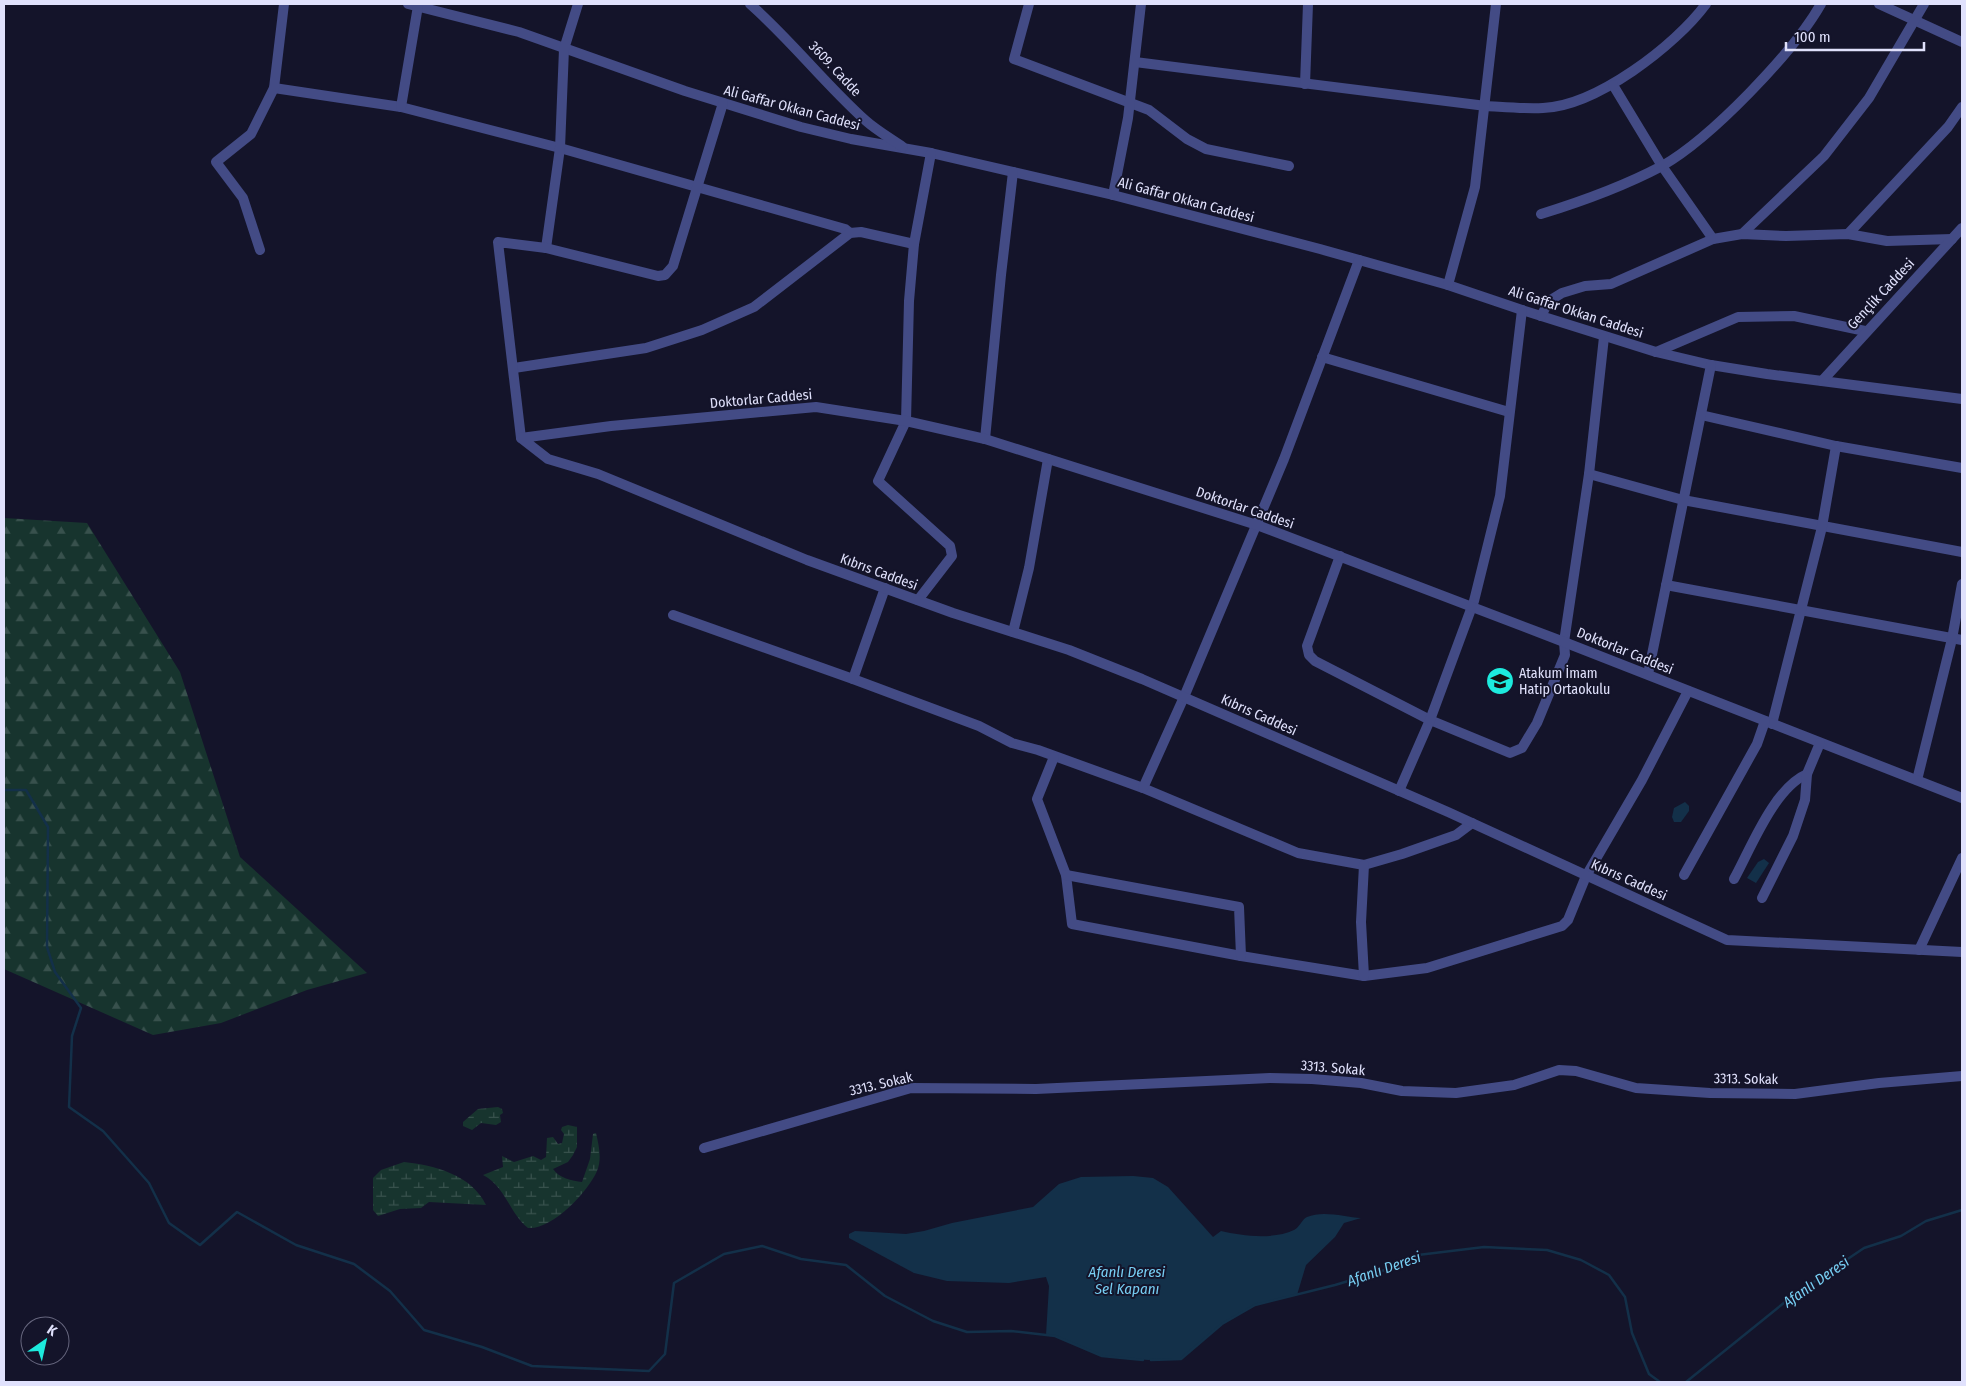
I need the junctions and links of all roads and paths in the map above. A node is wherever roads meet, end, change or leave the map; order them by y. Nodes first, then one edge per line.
1 (284, 4) edge
2 (578, 4) edge
3 (750, 4) edge
4 (1029, 4) edge
5 (1141, 4) edge
6 (1308, 4) edge
7 (1496, 4) edge
8 (1706, 4) edge
9 (1821, 4) edge
10 (1879, 4) edge
11 (1924, 4) edge
12 (413, 5) edge
13 (1914, 22) junction
14 (1962, 42) edge
15 (564, 49) junction
16 (1135, 62) junction
17 (1306, 84) junction
18 (1613, 84) junction
19 (274, 88) junction
20 (1130, 102) junction
21 (723, 103) junction
22 (1486, 106) junction
23 (401, 107) junction
24 (1962, 107) edge
25 (904, 147) junction
26 (560, 148) junction
27 (931, 153) junction
28 (1289, 166) dead end
29 (1662, 166) junction
30 (1013, 172) junction
31 (697, 187) junction
32 (1113, 195) junction
33 (1541, 214) dead end
34 (1962, 228) edge
35 (850, 233) junction
36 (1742, 234) junction
37 (1848, 234) junction
38 (1952, 239) junction
39 (1713, 240) junction
40 (914, 244) junction
41 (546, 248) junction
42 (260, 250) dead end
43 (1359, 260) junction
44 (1448, 284) junction
45 (1522, 310) junction
46 (1541, 316) junction
47 (1865, 331) junction
48 (1604, 337) junction
49 (1656, 352) junction
50 (1322, 357) junction
51 (1712, 365) junction
52 (514, 368) junction
53 (1822, 381) junction
54 (1962, 399) edge
55 (1509, 412) junction
56 (1701, 415) junction
57 (906, 421) junction
58 (521, 438) junction
59 (985, 439) junction
60 (1836, 446) junction
61 (1048, 459) junction
62 (1962, 468) edge
63 (1590, 474) junction
64 (1684, 500) junction
65 (1257, 524) junction
66 (1822, 527) junction
67 (1962, 552) edge
68 (1340, 556) junction
69 (1666, 584) junction
70 (1962, 584) edge
71 (885, 588) junction
72 (918, 600) junction
73 (1473, 607) junction
74 (1800, 608) junction
75 (673, 615) dead end
76 (1013, 632) junction
77 (1957, 640) edge
78 (1564, 642) junction
79 (1648, 674) junction
80 (854, 679) junction
81 (1688, 691) junction
82 (1184, 697) junction
83 (1430, 720) junction
84 (1768, 723) junction
85 (1820, 743) junction
86 (1054, 757) junction
87 (1807, 774) junction
88 (1917, 780) junction
89 (1142, 788) junction
90 (1400, 791) junction
91 (1962, 798) edge
92 (1472, 823) junction
93 (1962, 858) edge
94 (1364, 864) junction
95 (1066, 875) junction
96 (1684, 875) dead end
97 (1586, 876) junction
98 (1734, 879) dead end
99 (1762, 898) dead end
100 (1919, 950) junction
101 (1962, 952) edge
102 (1240, 956) junction
103 (1364, 976) junction
104 (1962, 1076) edge
105 (704, 1148) dead end

1 - 19 street
2 - 15 street
3 - 25 street, 3609. Cadde
4 - 20 street
5 - 16 street
6 - 17 street
7 - 22 street
8 - 18 street
9 - 29 street
10 - 13 street
11 - 13 street
12 - 15 street, Ali Gaffar Okkan Caddesi
12 - 23 street
13 - 14 street
13 - 36 street
15 - 21 street, Ali Gaffar Okkan Caddesi
15 - 26 street
16 - 17 street
16 - 20 street
17 - 22 street
18 - 22 street
18 - 29 street
19 - 23 street
19 - 42 street
20 - 28 street
20 - 32 street
21 - 25 street, Ali Gaffar Okkan Caddesi
21 - 31 street
22 - 44 street
23 - 26 street
24 - 37 street
25 - 27 street, Ali Gaffar Okkan Caddesi
26 - 31 street
26 - 41 street
27 - 30 street, Ali Gaffar Okkan Caddesi
27 - 40 street
29 - 33 street
29 - 39 street
30 - 32 street, Ali Gaffar Okkan Caddesi
30 - 59 street
31 - 35 street
31 - 41 street
32 - 43 street, Ali Gaffar Okkan Caddesi
34 - 38 street, Gençlik Caddesi
35 - 40 street
35 - 52 street
36 - 37 street
36 - 39 street
37 - 38 street
38 - 47 street, Gençlik Caddesi
39 - 46 street
40 - 57 street
41 - 52 street
43 - 44 street, Ali Gaffar Okkan Caddesi
43 - 50 street
44 - 45 street, Ali Gaffar Okkan Caddesi
45 - 46 street, Ali Gaffar Okkan Caddesi
45 - 55 street
46 - 48 street, Ali Gaffar Okkan Caddesi
47 - 49 street
47 - 53 street, Gençlik Caddesi
48 - 49 street, Ali Gaffar Okkan Caddesi
48 - 63 street
49 - 51 street, Ali Gaffar Okkan Caddesi
50 - 55 street
50 - 65 street
51 - 53 street, Ali Gaffar Okkan Caddesi
51 - 56 street
52 - 58 street
53 - 54 street, Ali Gaffar Okkan Caddesi
55 - 73 street
56 - 60 street
56 - 64 street
57 - 58 street, Doktorlar Caddesi
57 - 59 street, Doktorlar Caddesi
57 - 72 street
58 - 71 street, Kıbrıs Caddesi
59 - 61 street, Doktorlar Caddesi
60 - 62 street
60 - 66 street
61 - 65 street, Doktorlar Caddesi
61 - 76 street
63 - 64 street
63 - 78 street
64 - 66 street
64 - 69 street
65 - 68 street, Doktorlar Caddesi
65 - 82 street
66 - 67 street
66 - 74 street
68 - 73 street, Doktorlar Caddesi
68 - 83 street
69 - 74 street
69 - 79 street
70 - 77 street
71 - 72 street, Kıbrıs Caddesi
71 - 80 street
72 - 76 street, Kıbrıs Caddesi
73 - 78 street, Doktorlar Caddesi
73 - 83 street
74 - 77 street
74 - 84 street
75 - 80 street
76 - 82 street, Kıbrıs Caddesi
77 - 88 street
78 - 79 street, Doktorlar Caddesi
78 - 83 street
79 - 81 street, Doktorlar Caddesi
80 - 86 street
81 - 84 street, Doktorlar Caddesi
81 - 97 street
82 - 89 street
82 - 90 street, Kıbrıs Caddesi
83 - 90 street
84 - 85 street, Doktorlar Caddesi
84 - 96 street
85 - 87 street
85 - 88 street, Doktorlar Caddesi
86 - 89 street
86 - 95 street
87 - 98 street
87 - 99 street
88 - 91 street, Doktorlar Caddesi
89 - 94 street
90 - 92 street, Kıbrıs Caddesi
92 - 94 street
92 - 97 street, Kıbrıs Caddesi
93 - 100 street
94 - 103 street
95 - 102 street
95 - 102 street
97 - 100 street, Kıbrıs Caddesi
97 - 103 street
100 - 101 street, Kıbrıs Caddesi
102 - 103 street
104 - 105 street, 3313. Sokak

